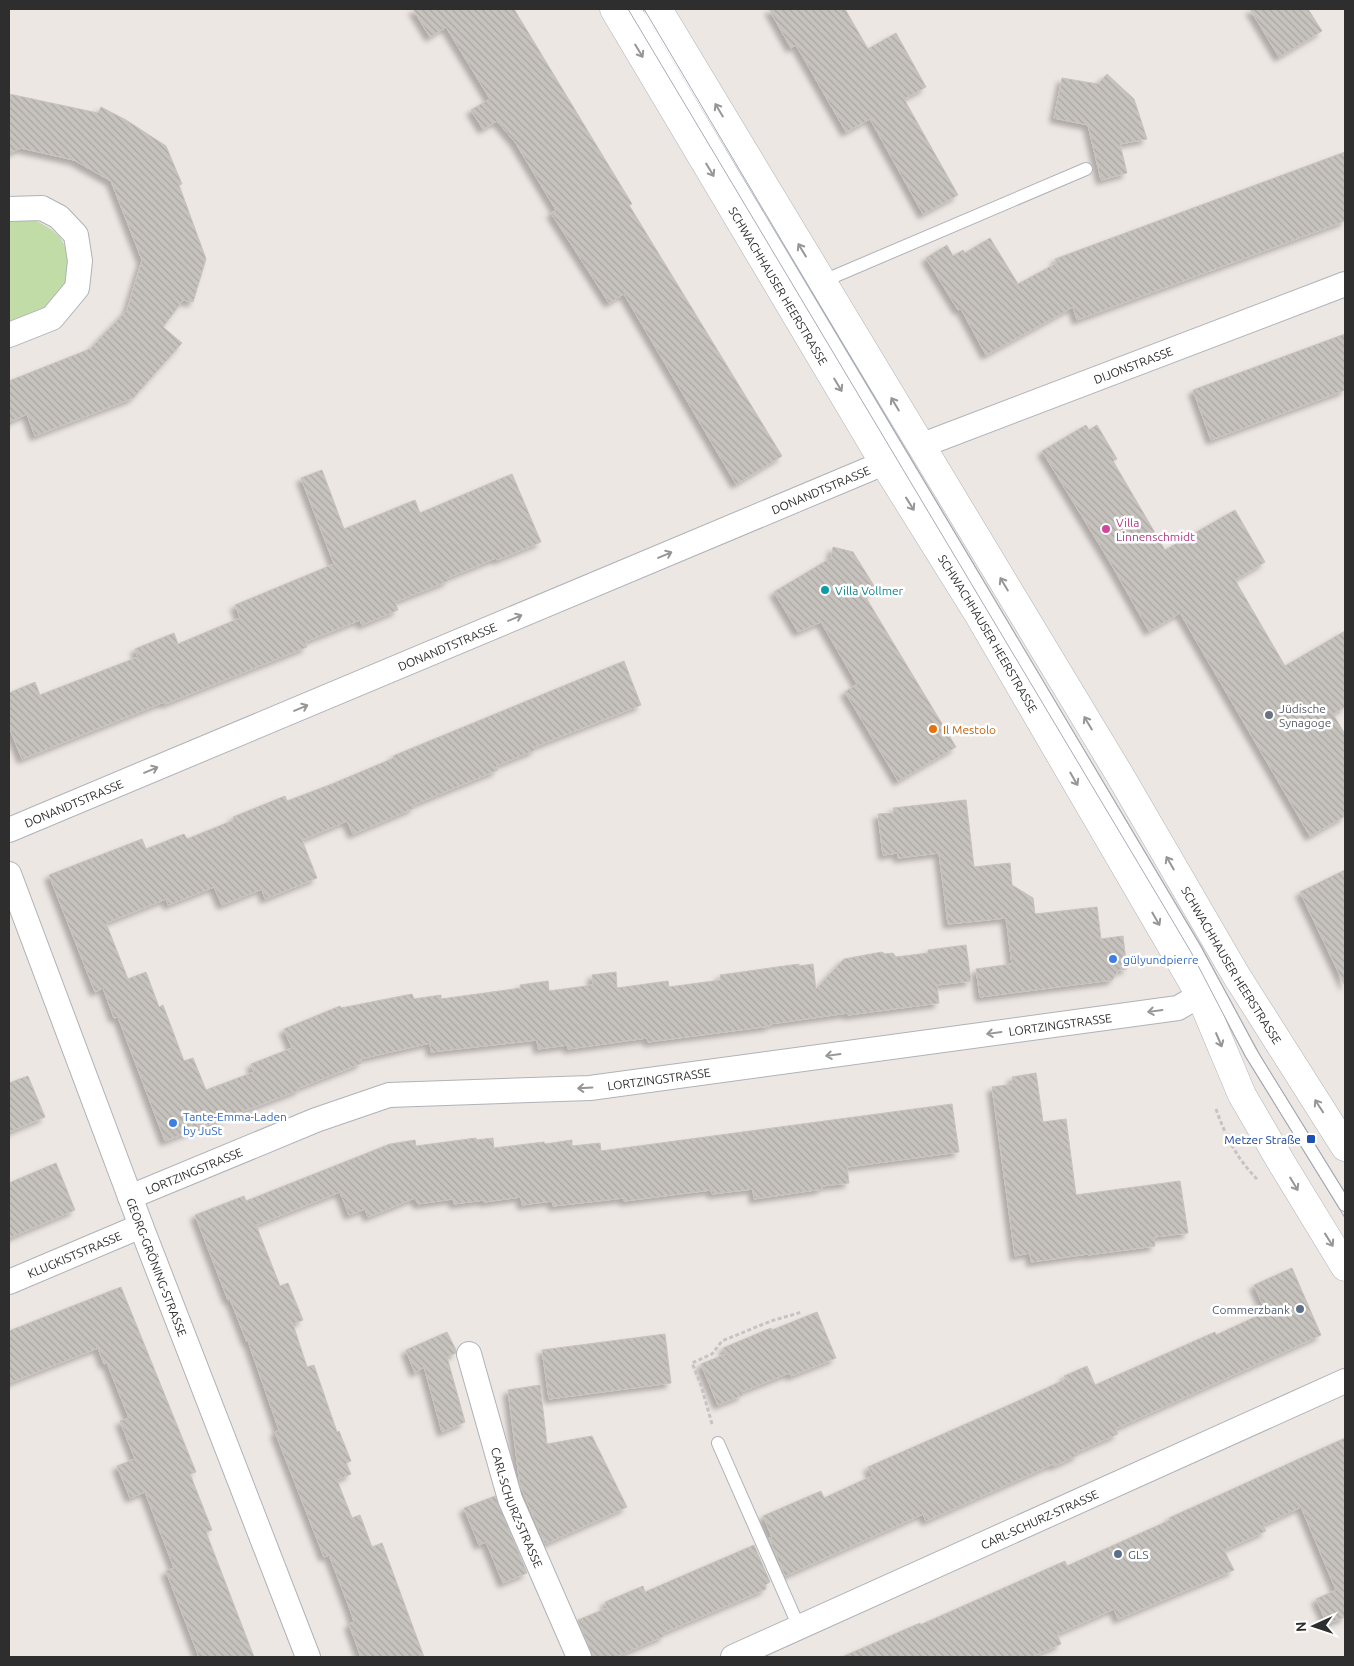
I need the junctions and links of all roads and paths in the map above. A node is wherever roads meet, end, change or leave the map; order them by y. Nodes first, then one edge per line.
1 (614, 9) edge
2 (635, 9) edge
3 (658, 9) edge
4 (1086, 169) dead end
5 (9, 210) edge
6 (821, 282) junction
7 (1345, 284) edge
8 (9, 335) edge
9 (920, 446) junction
10 (884, 463) junction
11 (9, 830) edge
12 (9, 874) edge
13 (1200, 995) junction
14 (1345, 1147) edge
15 (130, 1197) junction
16 (1345, 1205) edge
17 (141, 1226) junction
18 (1345, 1267) edge
19 (9, 1282) edge
20 (802, 1312) dead end
21 (469, 1354) dead end
22 (1345, 1381) edge
23 (718, 1443) joint
24 (799, 1627) junction
25 (308, 1657) edge
26 (580, 1657) edge
27 (733, 1657) edge

1 -> 10 main road, SCHWACHHAUSER HEERSTRASSE
2 - 16 lane
6 -> 3 main road, SCHWACHHAUSER HEERSTRASSE
4 - 6 lane
5 - 8 street
9 -> 6 main road, SCHWACHHAUSER HEERSTRASSE
7 - 9 street, DIJONSTRASSE
14 -> 9 main road, SCHWACHHAUSER HEERSTRASSE
11 -> 10 street, DONANDTSTRASSE
10 -> 13 main road, SCHWACHHAUSER HEERSTRASSE
12 - 15 street, GEORG-GRÖNING-STRASSE
13 -> 15 street, LORTZINGSTRASSE
13 -> 18 main road, SCHWACHHAUSER HEERSTRASSE
15 - 17 street, GEORG-GRÖNING-STRASSE
17 - 19 street, KLUGKISTSTRASSE
17 - 25 street, GEORG-GRÖNING-STRASSE
20 - 23 path
21 - 26 street, CARL-SCHURZ-STRASSE
22 - 24 street, CARL-SCHURZ-STRASSE
23 - 24 lane
24 - 27 street, CARL-SCHURZ-STRASSE

